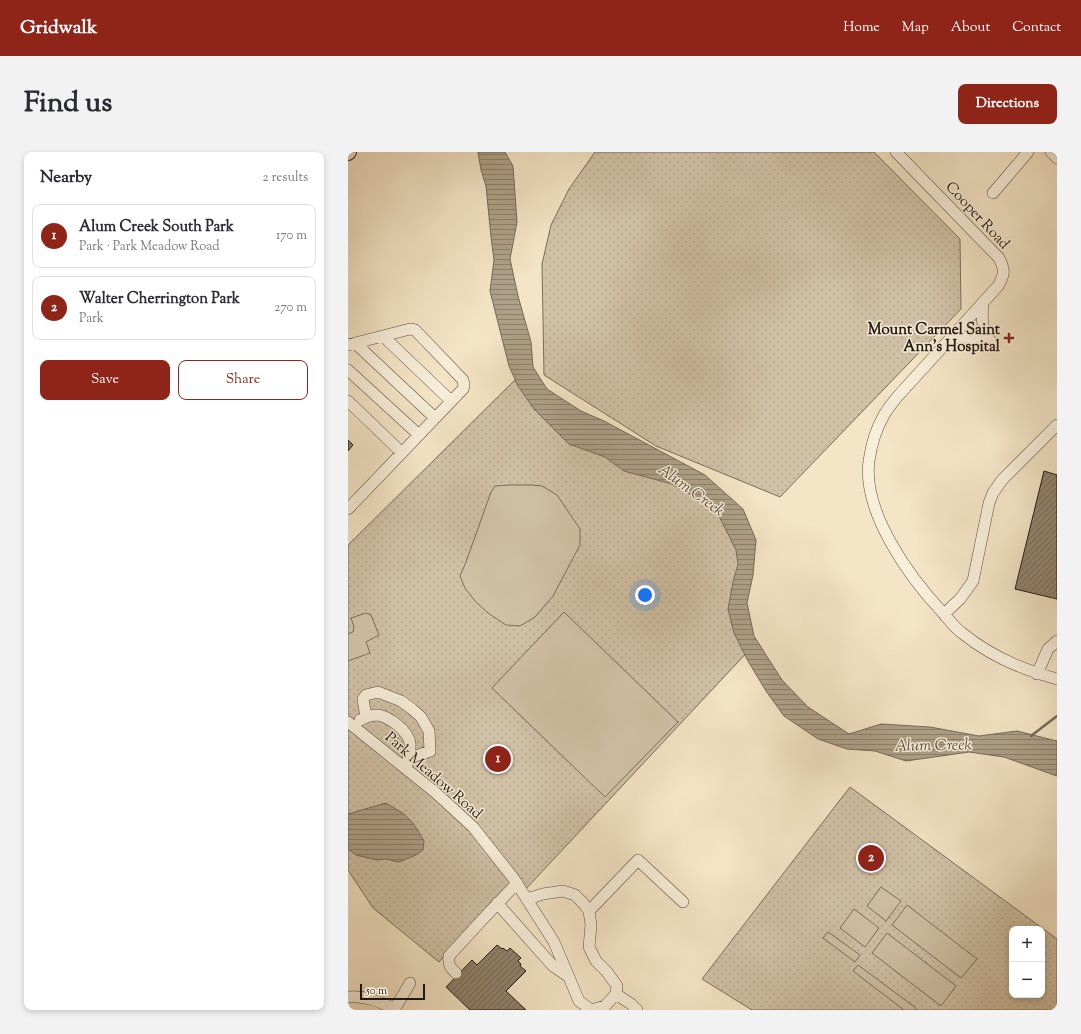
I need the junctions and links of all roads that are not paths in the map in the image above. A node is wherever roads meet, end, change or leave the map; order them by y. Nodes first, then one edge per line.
1 (897, 152) edge
2 (1028, 152) edge
3 (1050, 152) edge
4 (1057, 158) edge
5 (993, 193) dead end
6 (983, 303) junction
7 (383, 336) junction
8 (950, 339) junction
9 (352, 344) edge
10 (348, 370) edge
11 (451, 401) junction
12 (348, 402) edge
13 (435, 418) junction
14 (1057, 425) edge
15 (418, 435) junction
16 (402, 453) junction
17 (348, 509) edge
18 (944, 614) junction
19 (1057, 641) edge
20 (1037, 674) junction
21 (1057, 679) edge
22 (366, 717) junction
23 (350, 724) edge
24 (407, 764) junction
25 (517, 883) junction
26 (527, 899) junction
27 (683, 902) dead end
28 (497, 903) junction
29 (589, 911) junction
30 (456, 973) dead end
31 (569, 977) junction
32 (410, 983) dead end
33 (616, 994) junction
34 (348, 997) edge
35 (583, 1006) edge
36 (395, 1009) edge
37 (637, 1010) edge

1 - 6 street, Cooper Road
2 - 5 street
3 - 4 street
6 - 8 street, Cooper Road
6 - 8 street
7 - 9 street
7 - 11 street
7 - 11 street
8 - 18 street, Cooper Road
9 - 13 street
10 - 15 street
11 - 13 street
12 - 16 street
13 - 15 street
14 - 18 street
15 - 16 street
16 - 17 street
18 - 20 street, Cooper Road
19 - 20 street
20 - 21 street, Cooper Road
22 - 23 street
22 - 24 street
22 - 24 street
23 - 24 street, Park Meadow Road
24 - 25 street, Park Meadow Road
25 - 26 street, Park Meadow Road
25 - 28 street
26 - 29 street
26 - 31 street, Park Meadow Road
27 - 29 street
28 - 30 street
28 - 31 street
29 - 33 street
31 - 35 street, Park Meadow Road
32 - 36 street
33 - 35 street, Park Meadow Road
33 - 37 street
34 - 36 street

